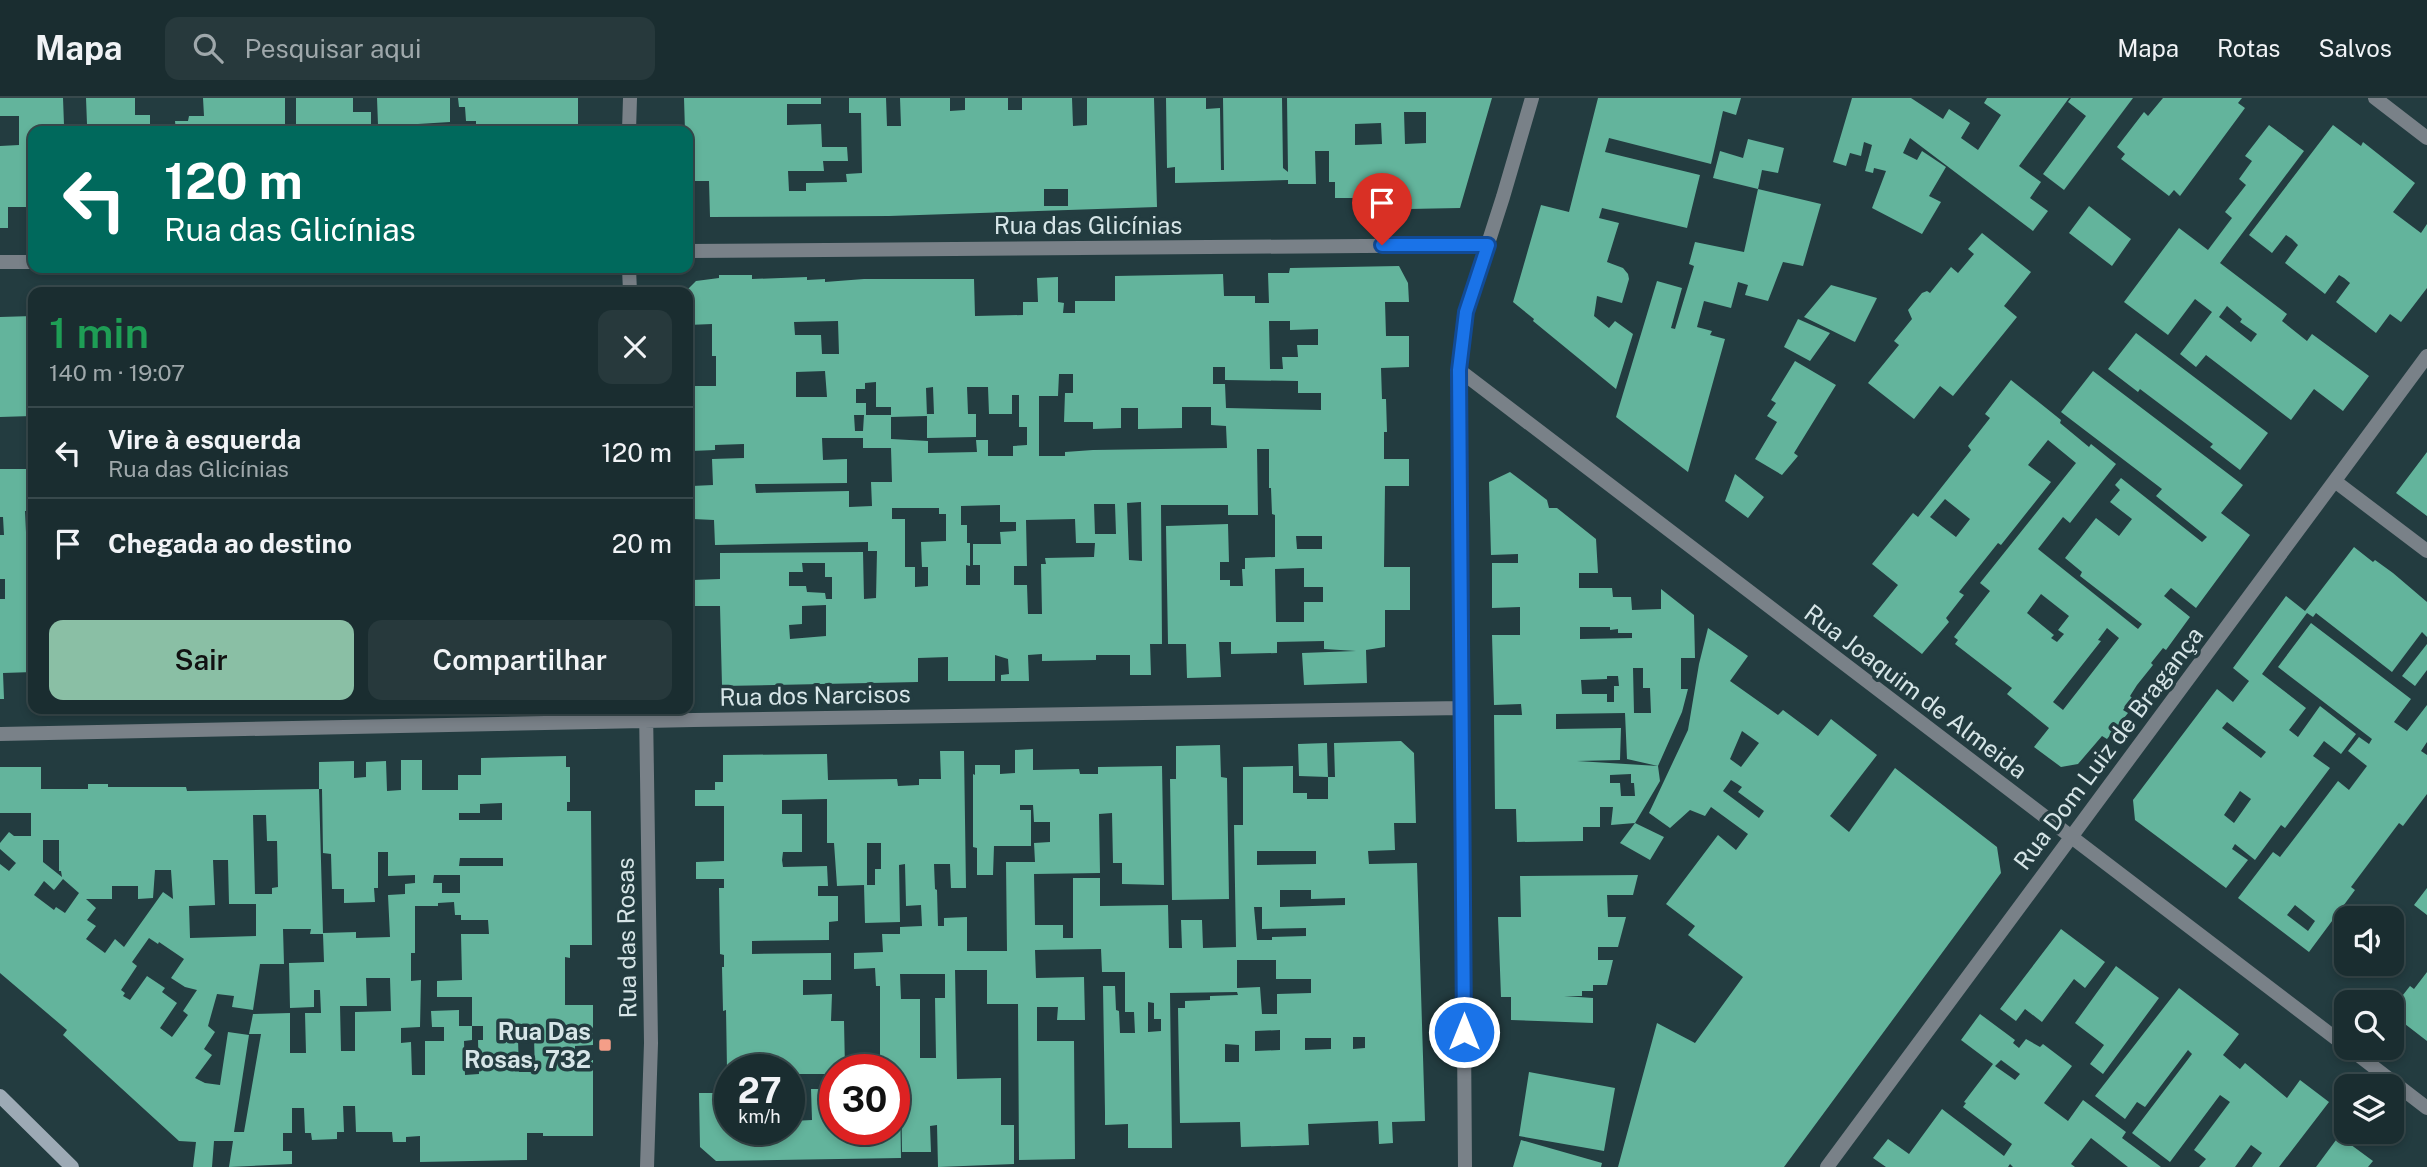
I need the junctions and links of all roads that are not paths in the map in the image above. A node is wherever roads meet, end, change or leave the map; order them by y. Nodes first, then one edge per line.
1 (630, 98) edge
2 (1532, 98) edge
3 (2375, 98) edge
4 (629, 126) edge
5 (2427, 138) edge
6 (1488, 245) junction
7 (693, 251) edge
8 (0, 262) edge
9 (28, 262) edge
10 (2427, 356) edge
11 (1459, 370) junction
12 (2336, 482) junction
13 (2427, 551) edge
14 (1462, 708) junction
15 (646, 715) edge
16 (0, 734) edge
17 (2070, 837) junction
18 (2334, 1036) edge
19 (2365, 1060) edge
20 (0, 1096) edge
21 (2427, 1108) edge
22 (72, 1167) edge
23 (647, 1167) edge
24 (1465, 1167) edge
25 (1827, 1167) edge

1 - 4 street
2 - 6 street
3 - 5 street
6 - 7 street, Rua das Glicínias
6 - 11 street
8 - 9 street
10 - 12 street, Rua Dom Luiz de Bragança
11 - 14 street
11 - 17 street, Rua Joaquim de Almeida
12 - 13 street
12 - 17 street, Rua Dom Luiz de Bragança
14 - 15 street, Rua dos Narcisos
14 - 24 street
15 - 16 street, Rua dos Narcisos
15 - 23 street, Rua das Rosas
17 - 18 street, Rua Joaquim de Almeida
17 - 25 street, Rua Dom Luiz de Bragança
19 - 21 street, Rua Joaquim de Almeida
20 - 22 street

